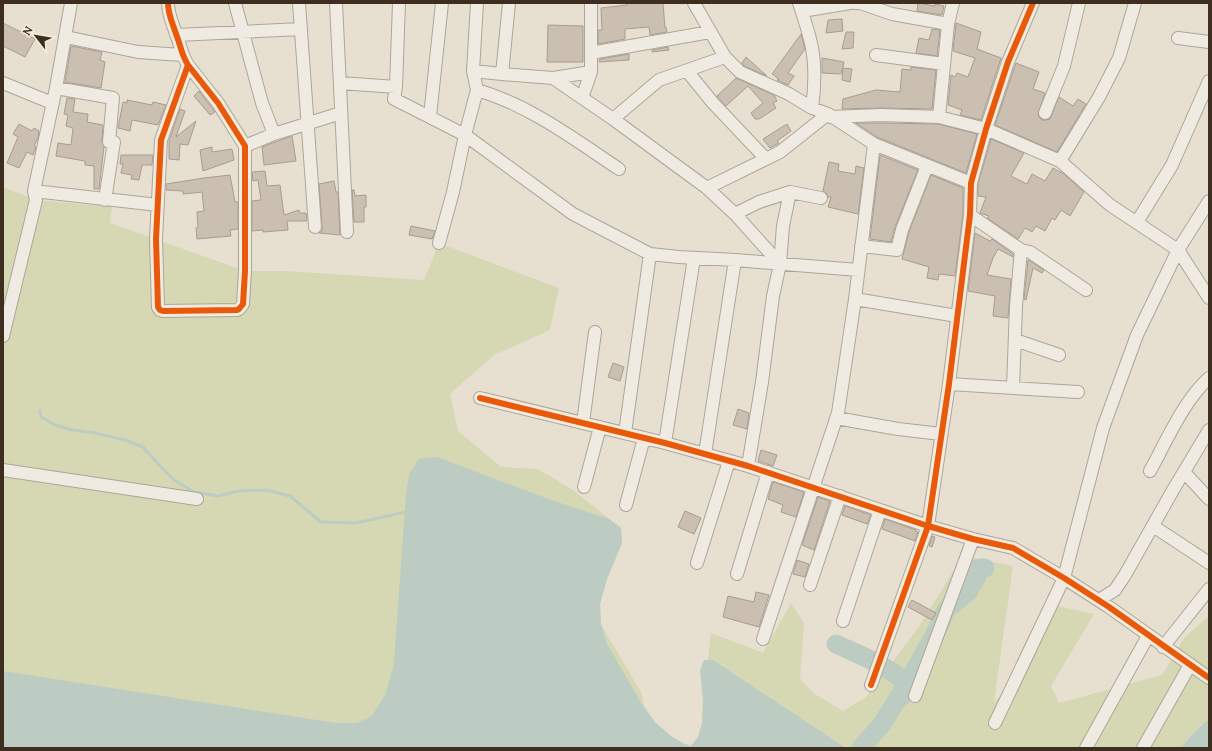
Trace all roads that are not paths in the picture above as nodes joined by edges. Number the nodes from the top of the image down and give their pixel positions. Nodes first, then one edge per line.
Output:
1 (71, 3) edge
2 (168, 3) edge
3 (235, 3) edge
4 (300, 3) edge
5 (336, 3) edge
6 (399, 3) edge
7 (442, 3) edge
8 (477, 3) edge
9 (509, 3) edge
10 (591, 3) edge
11 (694, 3) edge
12 (850, 3) edge
13 (854, 3) edge
14 (953, 3) edge
15 (1033, 3) edge
16 (1079, 3) edge
17 (1135, 3) edge
18 (869, 5) edge
19 (800, 7) edge
20 (892, 9) edge
21 (948, 24) junction
22 (301, 29) junction
23 (242, 32) junction
24 (710, 32) junction
25 (177, 35) junction
26 (66, 37) junction
27 (1178, 38) dead end
28 (1209, 42) edge
29 (591, 52) junction
30 (876, 55) dead end
31 (725, 57) junction
32 (185, 60) junction
33 (944, 64) junction
34 (474, 71) junction
35 (687, 71) junction
36 (591, 72) junction
37 (502, 74) junction
38 (553, 78) junction
39 (1209, 81) edge
40 (3, 83) edge
41 (340, 83) junction
42 (396, 87) junction
43 (56, 88) junction
44 (477, 90) junction
45 (582, 98) junction
46 (52, 103) junction
47 (812, 108) junction
48 (341, 113) junction
49 (1045, 113) dead end
50 (430, 116) junction
51 (830, 116) junction
52 (939, 117) junction
53 (613, 119) junction
54 (308, 123) junction
55 (986, 129) junction
56 (274, 134) junction
57 (465, 134) junction
58 (874, 144) junction
59 (245, 146) junction
60 (766, 159) junction
61 (1060, 160) junction
62 (926, 166) junction
63 (618, 168) dead end
64 (971, 183) junction
65 (707, 188) junction
66 (34, 191) junction
67 (790, 192) junction
68 (821, 198) dead end
69 (105, 200) junction
70 (1209, 201) edge
71 (158, 205) junction
72 (736, 214) junction
73 (970, 215) junction
74 (1136, 222) junction
75 (315, 227) dead end
76 (347, 232) dead end
77 (439, 243) dead end
78 (861, 246) junction
79 (1021, 250) junction
80 (1178, 250) junction
81 (650, 254) junction
82 (694, 258) junction
83 (735, 260) junction
84 (780, 264) junction
85 (858, 270) junction
86 (1086, 290) dead end
87 (1209, 298) edge
88 (854, 299) junction
89 (957, 316) junction
90 (595, 332) dead end
91 (3, 336) edge
92 (1014, 340) junction
93 (1059, 355) dead end
94 (1209, 378) edge
95 (949, 384) junction
96 (1013, 388) junction
97 (1078, 392) dead end
98 (480, 398) dead end
99 (836, 418) junction
100 (583, 423) junction
101 (600, 427) junction
102 (1209, 430) edge
103 (625, 433) junction
104 (941, 434) junction
105 (644, 438) junction
106 (665, 443) junction
107 (705, 454) junction
108 (730, 461) junction
109 (748, 466) junction
110 (3, 470) edge
111 (1150, 471) dead end
112 (768, 472) junction
113 (1184, 472) junction
114 (584, 487) dead end
115 (813, 488) junction
116 (840, 496) junction
117 (197, 498) dead end
118 (1209, 499) edge
119 (626, 505) dead end
120 (880, 510) junction
121 (928, 526) junction
122 (1153, 526) junction
123 (973, 539) junction
124 (1209, 563) edge
125 (697, 564) dead end
126 (738, 574) dead end
127 (1064, 578) junction
128 (810, 584) dead end
129 (1209, 589) edge
130 (1099, 600) junction
131 (843, 621) dead end
132 (1148, 636) junction
133 (763, 639) dead end
134 (1163, 647) junction
135 (1190, 665) junction
136 (1207, 673) edge
137 (871, 685) dead end
138 (915, 696) dead end
139 (995, 723) dead end
140 (1086, 748) edge
141 (1143, 748) edge

1 - 26 street
2 - 25 street
3 - 23 street
4 - 22 street
5 - 41 street
6 - 42 street
7 - 50 street
8 - 34 street
9 - 37 street
10 - 29 street
11 - 24 street
12 - 19 street
13 - 18 street
14 - 21 street
15 - 55 street
16 - 49 street
17 - 61 street
18 - 20 street
19 - 47 street
20 - 21 street
21 - 33 street
22 - 23 street
22 - 54 street
23 - 25 street
23 - 56 street
24 - 29 street
24 - 31 street
25 - 32 street
26 - 32 street
26 - 43 street
27 - 28 street
29 - 36 street
30 - 33 street
31 - 35 street
31 - 47 street
32 - 59 street
32 - 71 street
33 - 52 street
34 - 37 street
34 - 44 street
35 - 53 street
35 - 60 street
36 - 38 street
36 - 45 street
37 - 38 street
38 - 45 street
39 - 74 street
40 - 46 street
41 - 42 street
41 - 48 street
42 - 50 street
43 - 46 street
43 - 69 street
44 - 57 street
44 - 63 street
45 - 53 street
46 - 66 street
47 - 51 street
48 - 54 street
48 - 76 street
50 - 57 street
51 - 52 street
51 - 58 street
51 - 60 street
52 - 55 street
53 - 65 street
54 - 56 street
54 - 75 street
55 - 61 street
55 - 64 street
56 - 59 street
57 - 77 street
57 - 81 street
58 - 62 street
58 - 78 street
59 - 71 street
60 - 65 street
61 - 74 street
62 - 64 street
62 - 78 street
64 - 73 street
65 - 72 street
66 - 69 street
66 - 91 street
67 - 68 street
67 - 72 street
67 - 84 street
69 - 71 street
70 - 80 street
72 - 84 street
73 - 79 street
73 - 89 street
74 - 80 street
78 - 85 street
79 - 86 street
79 - 92 street
80 - 87 street
80 - 127 street
81 - 82 street
81 - 103 street
82 - 83 street
82 - 106 street
83 - 84 street
83 - 107 street
84 - 85 street
84 - 109 street
85 - 88 street
88 - 89 street
88 - 99 street
89 - 95 street
90 - 100 street
92 - 93 street
92 - 96 street
94 - 111 street
95 - 96 street
95 - 104 street
96 - 97 street
98 - 100 street
99 - 104 street
99 - 115 street
100 - 101 street
101 - 103 street
101 - 114 street
102 - 113 street
103 - 105 street
104 - 121 street
105 - 106 street
105 - 119 street
106 - 107 street
107 - 108 street
108 - 109 street
108 - 125 street
109 - 112 street
110 - 117 street
112 - 115 street
112 - 126 street
113 - 118 street
113 - 122 street
115 - 116 street
115 - 133 street
116 - 120 street
116 - 128 street
120 - 121 street
120 - 131 street
121 - 123 street
121 - 137 street
122 - 124 street
122 - 130 street
123 - 127 street
123 - 138 street
127 - 130 street
127 - 139 street
129 - 134 street
130 - 132 street
132 - 134 street
132 - 140 street
134 - 135 street
135 - 136 street
135 - 141 street

